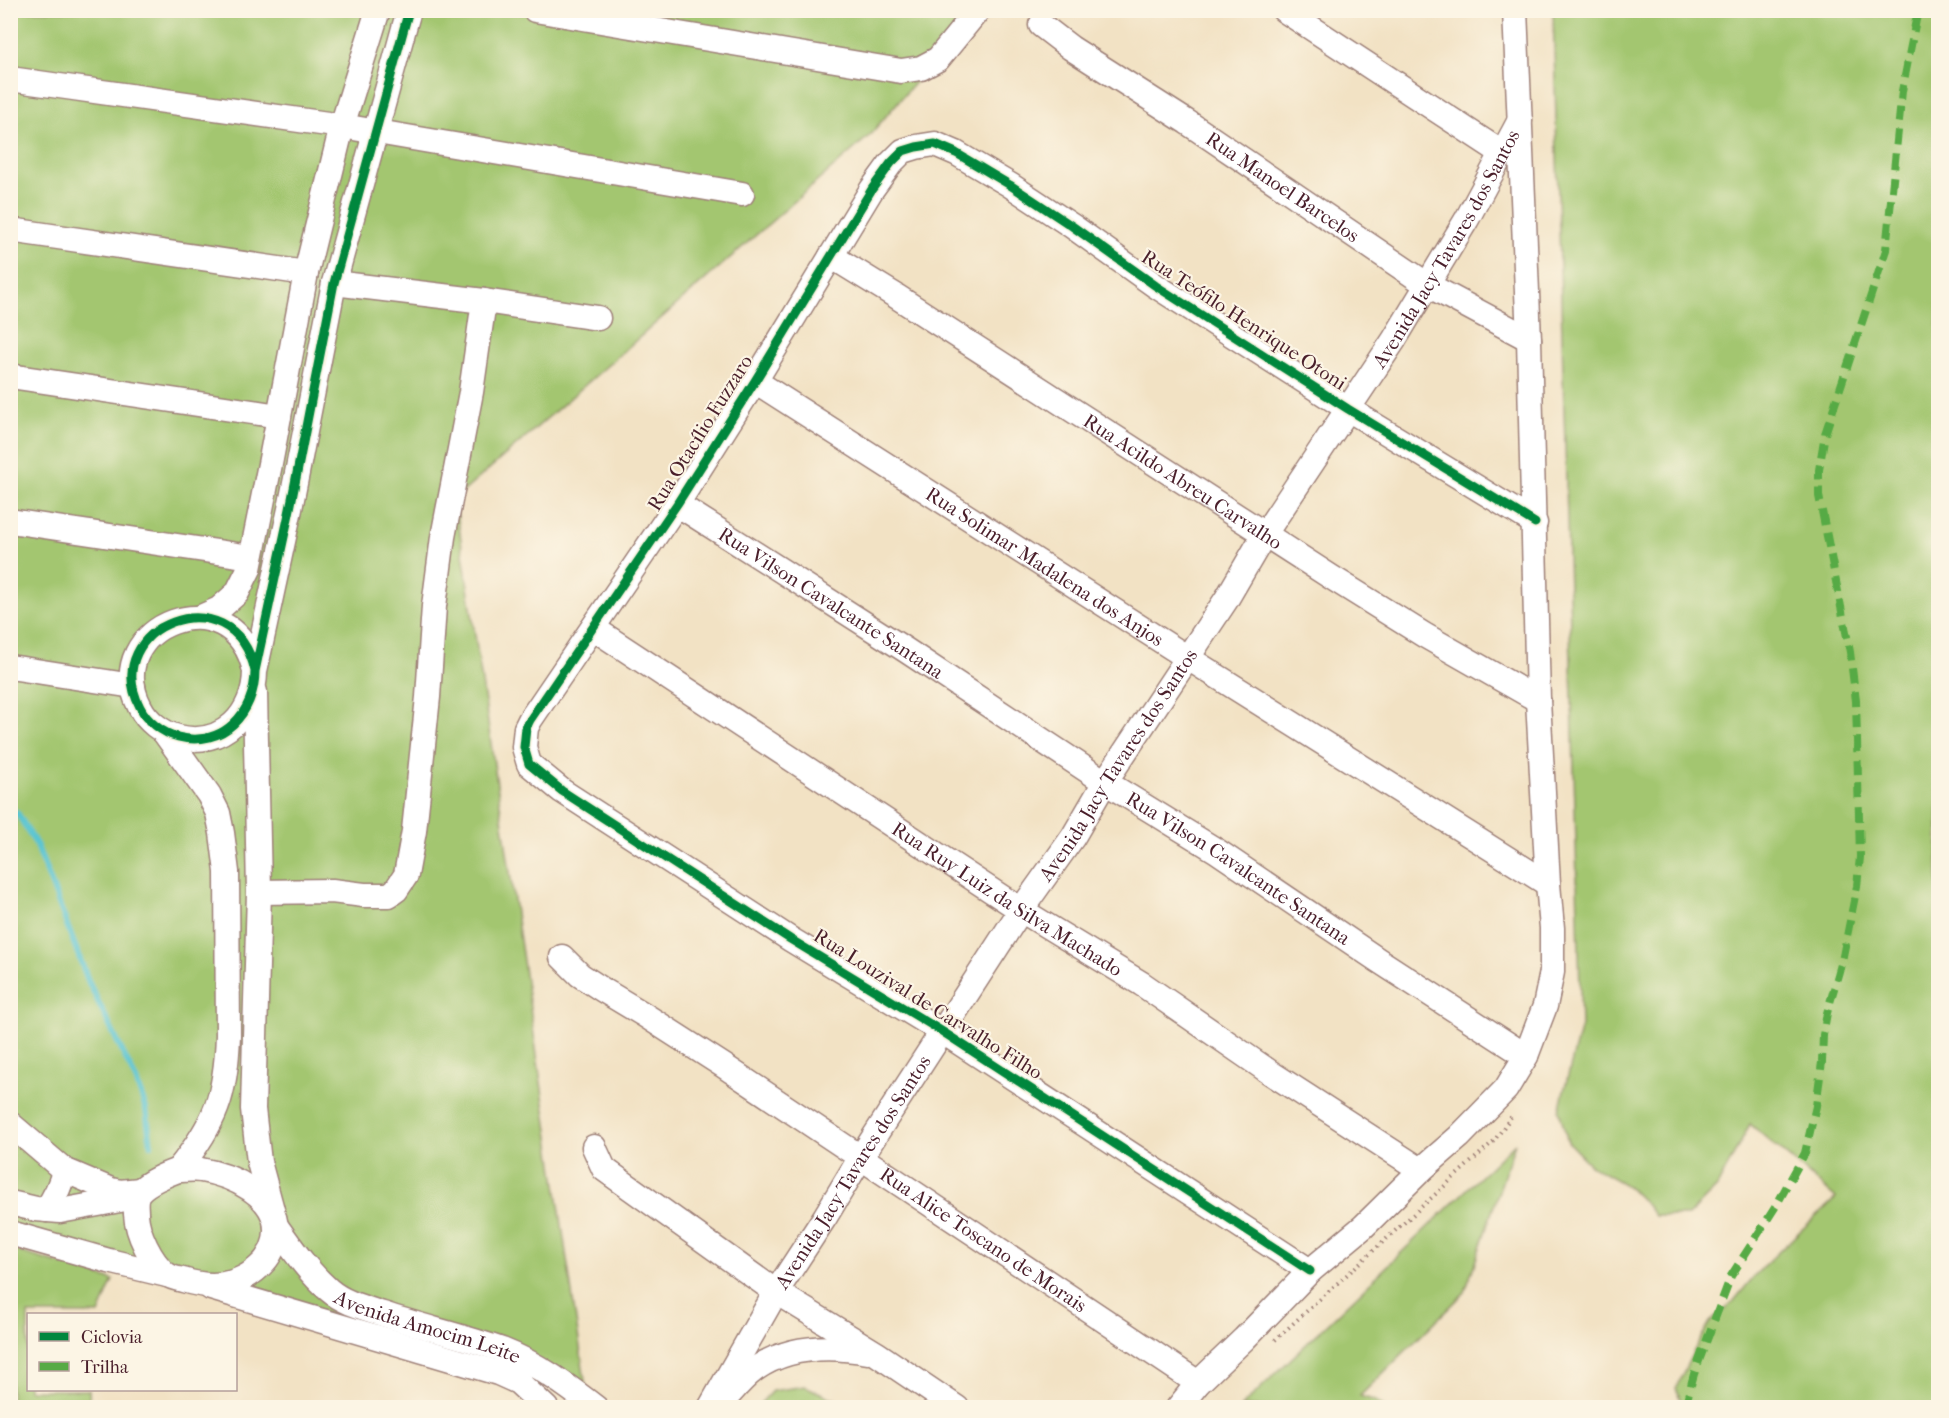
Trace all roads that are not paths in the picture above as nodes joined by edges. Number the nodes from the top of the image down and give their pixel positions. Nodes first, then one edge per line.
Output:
1 (378, 10) edge
2 (409, 10) edge
3 (535, 10) edge
4 (978, 10) edge
5 (1284, 10) edge
6 (1515, 10) edge
7 (1041, 26) dead end
8 (10, 79) edge
9 (1520, 118) junction
10 (342, 126) junction
11 (375, 132) junction
12 (935, 144) joint
13 (1502, 153) junction
14 (742, 194) dead end
15 (10, 230) edge
16 (831, 256) junction
17 (306, 273) junction
18 (334, 283) junction
19 (1426, 284) junction
20 (484, 301) junction
21 (598, 318) dead end
22 (1529, 339) junction
23 (10, 376) edge
24 (755, 381) junction
25 (1348, 409) junction
26 (279, 416) junction
27 (677, 504) junction
28 (10, 521) edge
29 (1535, 523) junction
30 (1264, 535) junction
31 (251, 557) junction
32 (201, 617) junction
33 (593, 628) junction
34 (1188, 658) junction
35 (10, 668) edge
36 (255, 677) junction
37 (133, 686) junction
38 (1538, 700) junction
39 (164, 732) junction
40 (529, 764) joint
41 (1105, 782) junction
42 (1548, 884) junction
43 (259, 892) junction
44 (1022, 910) junction
45 (562, 957) dead end
46 (943, 1032) junction
47 (1526, 1056) junction
48 (10, 1124) edge
49 (594, 1147) dead end
50 (861, 1157) junction
51 (64, 1170) junction
52 (178, 1170) junction
53 (1421, 1170) junction
54 (138, 1194) junction
55 (10, 1203) edge
56 (46, 1210) junction
57 (274, 1218) junction
58 (10, 1233) edge
59 (1310, 1271) junction
60 (167, 1275) junction
61 (206, 1287) junction
62 (776, 1292) junction
63 (877, 1354) junction
64 (1198, 1383) junction
65 (546, 1407) edge
66 (596, 1407) edge
67 (710, 1407) edge
68 (717, 1407) edge
69 (957, 1407) edge
70 (1178, 1407) edge

1 - 10 street
2 - 11 street
3 - 4 street
5 - 13 street
6 - 9 street
7 - 19 street, Rua Manoel Barcelos
8 - 10 street
9 - 13 street, Avenida Jacy Tavares dos Santos
9 - 22 street
10 - 11 street
10 - 17 street
11 - 14 street
11 - 18 street
12 - 16 street, Rua Otacílio Fuzzaro
12 - 25 street, Rua Teófilo Henrique Otoni
13 - 19 street, Avenida Jacy Tavares dos Santos
15 - 17 street
16 - 24 street, Rua Otacílio Fuzzaro
16 - 30 street, Rua Acildo Abreu Carvalho
17 - 26 street
18 - 20 street
18 - 36 street
19 - 22 street, Rua Manoel Barcelos
19 - 25 street, Avenida Jacy Tavares dos Santos
20 - 21 street
20 - 43 street
22 - 29 street
23 - 26 street
24 - 27 street, Rua Otacílio Fuzzaro
24 - 34 street, Rua Solimar Madalena dos Anjos
25 - 29 street, Rua Teófilo Henrique Otoni
25 - 30 street, Avenida Jacy Tavares dos Santos
26 - 31 street
27 - 33 street, Rua Otacílio Fuzzaro
27 - 41 street, Rua Vilson Cavalcante Santana
28 - 31 street
29 - 38 street
30 - 34 street, Avenida Jacy Tavares dos Santos
30 - 38 street, Rua Acildo Abreu Carvalho
31 - 32 street
32 - 36 street
32 - 37 street
33 - 40 street, Rua Otacílio Fuzzaro
33 - 44 street, Rua Ruy Luiz da Silva Machado
34 - 41 street, Avenida Jacy Tavares dos Santos
34 - 42 street, Rua Solimar Madalena dos Anjos
35 - 37 street
36 - 39 street
36 - 43 street
37 - 39 street
38 - 42 street
39 - 52 street
40 - 46 street, Rua Louzival de Carvalho Filho
41 - 44 street, Avenida Jacy Tavares dos Santos
41 - 47 street, Rua Vilson Cavalcante Santana
42 - 47 street
43 - 57 street
44 - 46 street, Avenida Jacy Tavares dos Santos
44 - 53 street, Rua Ruy Luiz da Silva Machado
45 - 50 street, Rua Alice Toscano de Morais
46 - 50 street, Avenida Jacy Tavares dos Santos
46 - 59 street, Rua Louzival de Carvalho Filho
47 - 53 street
48 - 51 street
49 - 62 street
50 - 62 street, Avenida Jacy Tavares dos Santos
50 - 64 street, Rua Alice Toscano de Morais
51 - 54 street
51 - 56 street
52 - 54 street
52 - 57 street, Avenida Amocim Leite
53 - 59 street
54 - 56 street
54 - 60 street
55 - 56 street
57 - 61 street, Avenida Amocim Leite
57 - 66 street, Avenida Amocim Leite
58 - 60 street, Avenida Amocim Leite
59 - 64 street
60 - 61 street, Avenida Amocim Leite
61 - 65 street, Avenida Amocim Leite
62 - 63 street
62 - 67 street, Avenida Jacy Tavares dos Santos
63 - 68 street
63 - 69 street
64 - 70 street

